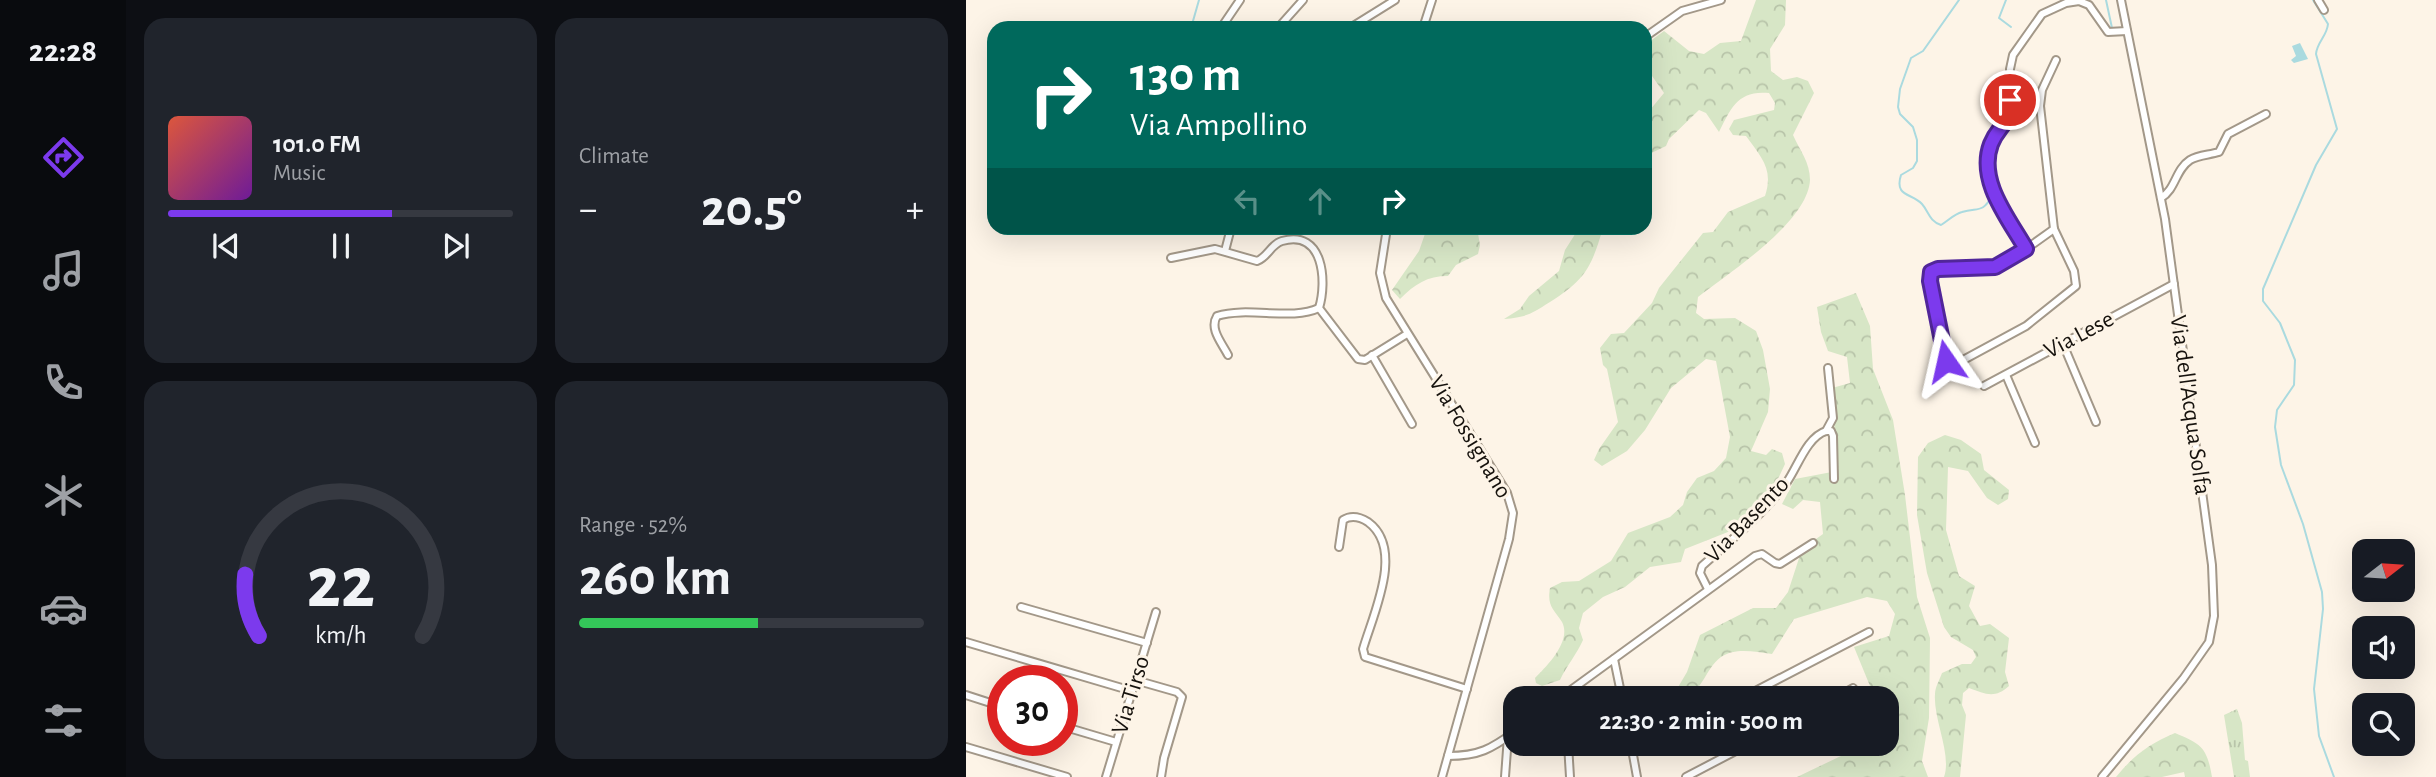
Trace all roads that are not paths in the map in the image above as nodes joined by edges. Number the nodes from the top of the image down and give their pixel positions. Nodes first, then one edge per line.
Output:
1 (1240, 0) edge
2 (1303, 0) edge
3 (1395, 0) edge
4 (1432, 0) edge
5 (1721, 0) edge
6 (2121, 0) edge
7 (2318, 0) edge
8 (2324, 10) dead end
9 (1226, 21) edge
10 (1284, 21) edge
11 (1361, 21) edge
12 (1425, 21) edge
13 (2127, 31) junction
14 (1652, 32) edge
15 (2056, 60) dead end
16 (2266, 114) dead end
17 (2161, 198) junction
18 (2054, 229) junction
19 (1229, 235) edge
20 (1386, 235) edge
21 (2026, 249) junction
22 (1225, 251) junction
23 (1171, 258) dead end
24 (2174, 284) junction
25 (1319, 308) junction
26 (1407, 334) junction
27 (2063, 344) junction
28 (1228, 355) dead end
29 (1372, 355) junction
30 (1828, 368) dead end
31 (2006, 374) junction
32 (1984, 386) dead end
33 (2096, 422) dead end
34 (1412, 424) dead end
35 (1826, 431) junction
36 (2035, 443) dead end
37 (1833, 479) dead end
38 (1814, 543) dead end
39 (1339, 547) dead end
40 (1708, 589) junction
41 (1021, 607) dead end
42 (1156, 612) dead end
43 (1869, 632) dead end
44 (966, 642) edge
45 (1147, 643) junction
46 (1614, 659) junction
47 (1135, 680) junction
48 (1578, 686) edge
49 (1620, 686) edge
50 (1765, 686) edge
51 (1467, 689) junction
52 (1132, 691) junction
53 (966, 695) edge
54 (987, 702) edge
55 (1078, 731) edge
56 (1503, 739) edge
57 (1116, 742) junction
58 (966, 747) edge
59 (1448, 756) junction
60 (1506, 756) edge
61 (1569, 756) edge
62 (1633, 756) edge
63 (1726, 756) edge
64 (1067, 777) edge
65 (1105, 777) edge
66 (1161, 777) edge
67 (1442, 777) edge
68 (1504, 777) edge
69 (1570, 777) edge
70 (1637, 777) edge
71 (1686, 777) edge
72 (2102, 777) edge

1 - 9 street
2 - 10 street
3 - 11 street
4 - 12 street
5 - 14 street
6 - 13 street, Via dell'Acqua Solfa
7 - 8 street
13 - 17 street, Via dell'Acqua Solfa
13 - 21 street
15 - 18 street
16 - 17 street
17 - 24 street, Via dell'Acqua Solfa
18 - 21 street
18 - 21 street
19 - 22 street
20 - 26 street, Via Fossignano
22 - 23 street
22 - 25 street
24 - 27 street, Via Lese
24 - 72 street, Via dell'Acqua Solfa
25 - 28 street
25 - 29 street
26 - 29 street
26 - 51 street, Via Fossignano
27 - 31 street, Via Lese
27 - 33 street
29 - 34 street
30 - 35 street
31 - 32 street, Via Lese
31 - 36 street
35 - 37 street
35 - 40 street, Via Basento
38 - 40 street, Via Basento
39 - 51 street
40 - 46 street, Via Basento
41 - 45 street
42 - 45 street, Via Tirso
43 - 50 street
44 - 52 street
45 - 47 street, Via Tirso
46 - 48 street, Via Basento
46 - 49 street
47 - 52 street, Via Tirso
47 - 66 street
51 - 59 street, Via Fossignano
52 - 57 street, Via Tirso
53 - 54 street
55 - 57 street
56 - 59 street
57 - 65 street, Via Tirso
58 - 64 street
59 - 67 street, Via Fossignano
60 - 68 street
61 - 69 street
62 - 70 street
63 - 71 street

